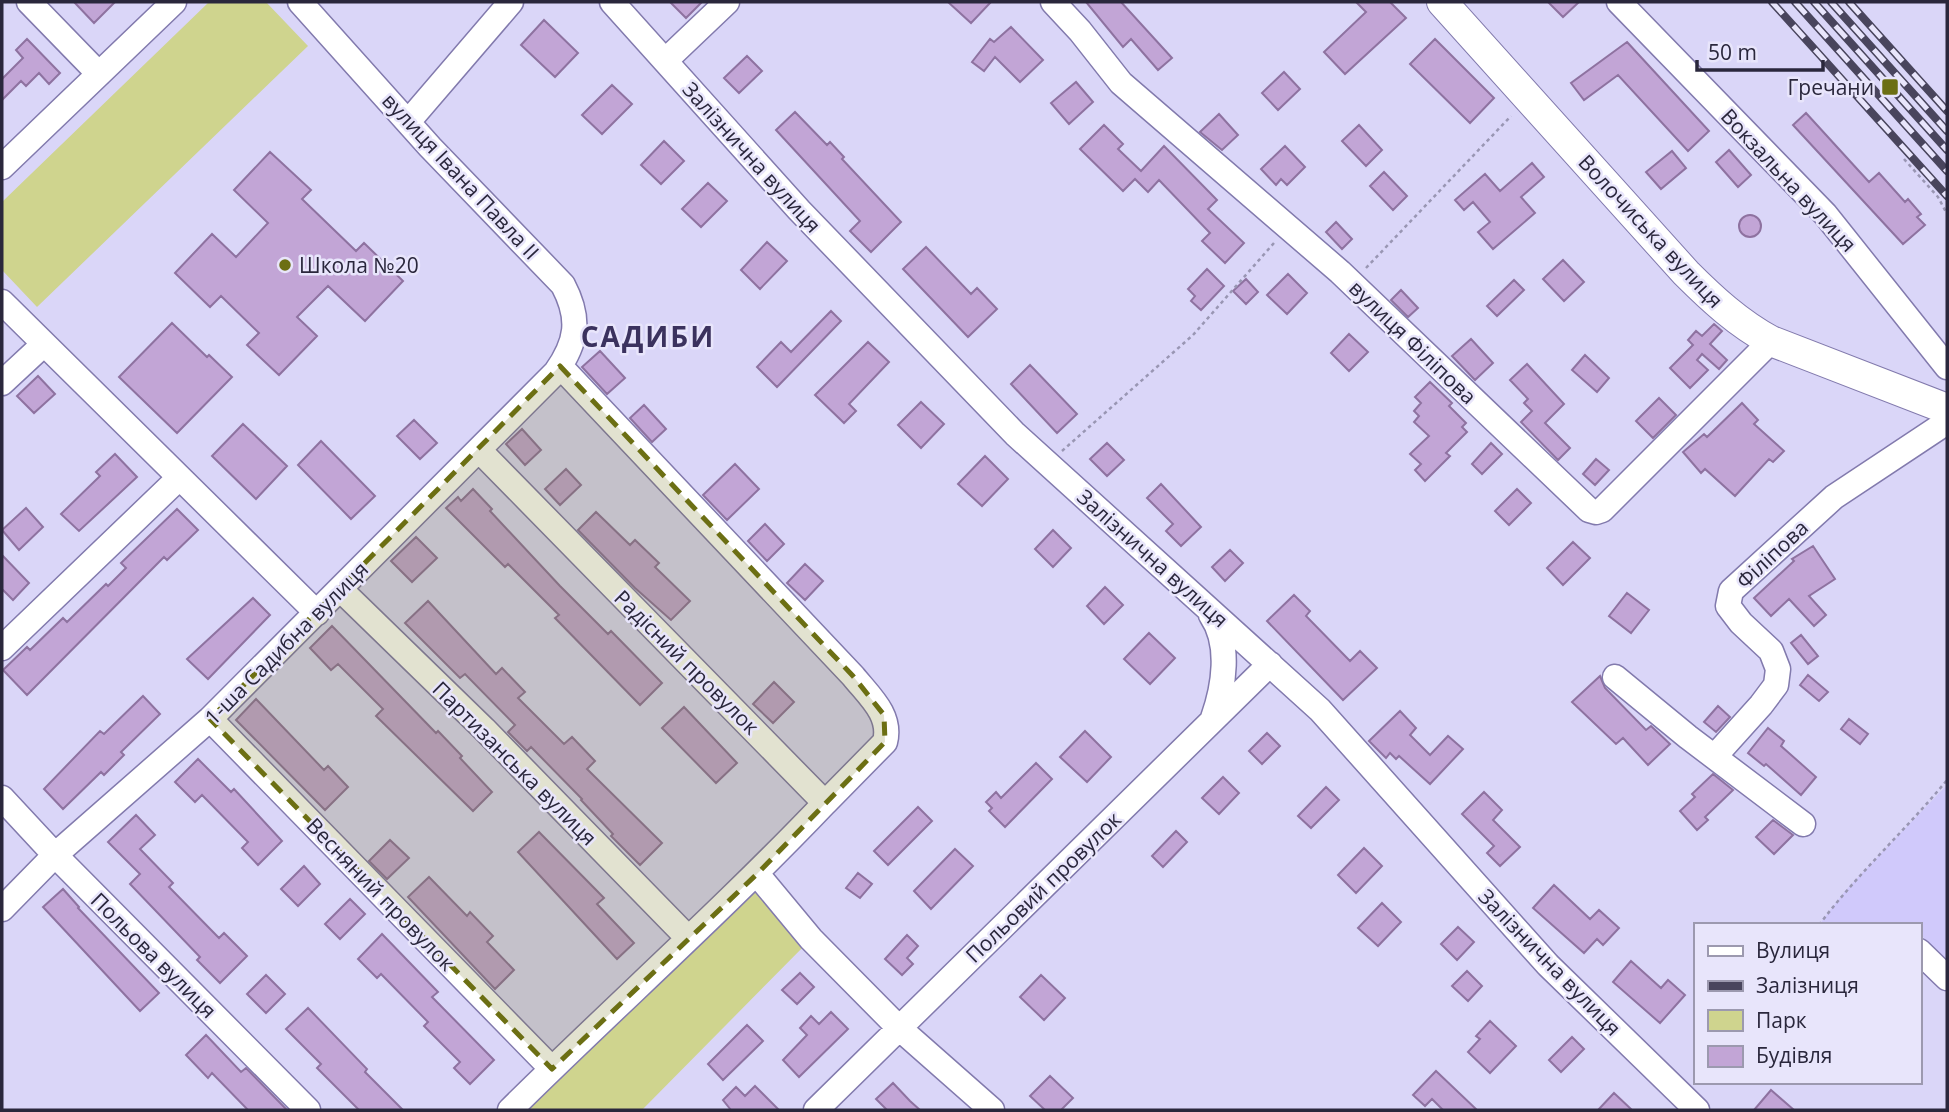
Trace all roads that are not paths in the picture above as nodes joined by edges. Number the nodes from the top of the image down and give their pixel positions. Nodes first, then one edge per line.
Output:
1 (29, 2) edge
2 (174, 2) edge
3 (300, 2) edge
4 (511, 2) edge
5 (612, 2) edge
6 (727, 2) edge
7 (1053, 2) edge
8 (1442, 2) edge
9 (1619, 2) edge
10 (665, 61) junction
11 (99, 74) junction
12 (408, 122) junction
13 (2, 167) edge
14 (2, 302) edge
15 (1771, 341) junction
16 (44, 344) junction
17 (560, 366) junction
18 (1947, 367) edge
19 (2, 383) edge
20 (1947, 409) edge
21 (1947, 422) edge
22 (478, 450) junction
23 (179, 478) junction
24 (340, 589) junction
25 (1203, 603) junction
26 (317, 613) junction
27 (2, 648) edge
28 (1270, 664) junction
29 (1615, 677) dead end
30 (210, 719) junction
31 (1211, 722) junction
32 (1715, 756) junction
33 (2, 798) edge
34 (825, 803) junction
35 (1803, 824) dead end
36 (55, 855) junction
37 (757, 874) junction
38 (2, 909) edge
39 (688, 938) junction
40 (1921, 953) edge
41 (1947, 978) edge
42 (899, 1028) junction
43 (552, 1069) junction
44 (983, 1107) edge
45 (308, 1110) edge
46 (510, 1110) edge
47 (816, 1110) edge
48 (1697, 1110) edge

1 - 11 street
2 - 11 street
3 - 12 street, вулиця Івана Павла II
4 - 12 street
5 - 10 street, Залізнична вулиця
6 - 10 street
7 - 15 street, вулиця Філіпова
8 - 15 main road, Волочиська вулиця
9 - 18 street, Вокзальна вулиця
10 - 25 street, Залізнична вулиця
11 - 13 street
12 - 17 street, вулиця Івана Павла II
14 - 16 street
15 - 20 main road, Волочиська вулиця
16 - 19 street
16 - 23 street
17 - 22 street, 1-ша Садибна вулиця
17 - 34 street
21 - 32 street, Філіпова
22 - 24 street, 1-ша Садибна вулиця
22 - 34 street, Радісний провулок
23 - 26 street
23 - 27 street
24 - 26 street, 1-ша Садибна вулиця
24 - 39 street, Партизанська вулиця
25 - 28 street, Залізнична вулиця
25 - 31 street
26 - 30 street, 1-ша Садибна вулиця
28 - 31 street, Польовий провулок
28 - 48 street, Залізнична вулиця
29 - 32 street
30 - 36 street, 1-ша Садибна вулиця
30 - 43 street, Весняний провулок
31 - 42 street, Польовий провулок
32 - 35 street
33 - 36 street, Польова вулиця
34 - 37 street
36 - 38 street, 1-ша Садибна вулиця
36 - 45 street, Польова вулиця
37 - 39 street
37 - 42 street
39 - 43 street
40 - 41 street
42 - 44 street
42 - 47 street, Польовий провулок
43 - 46 street

